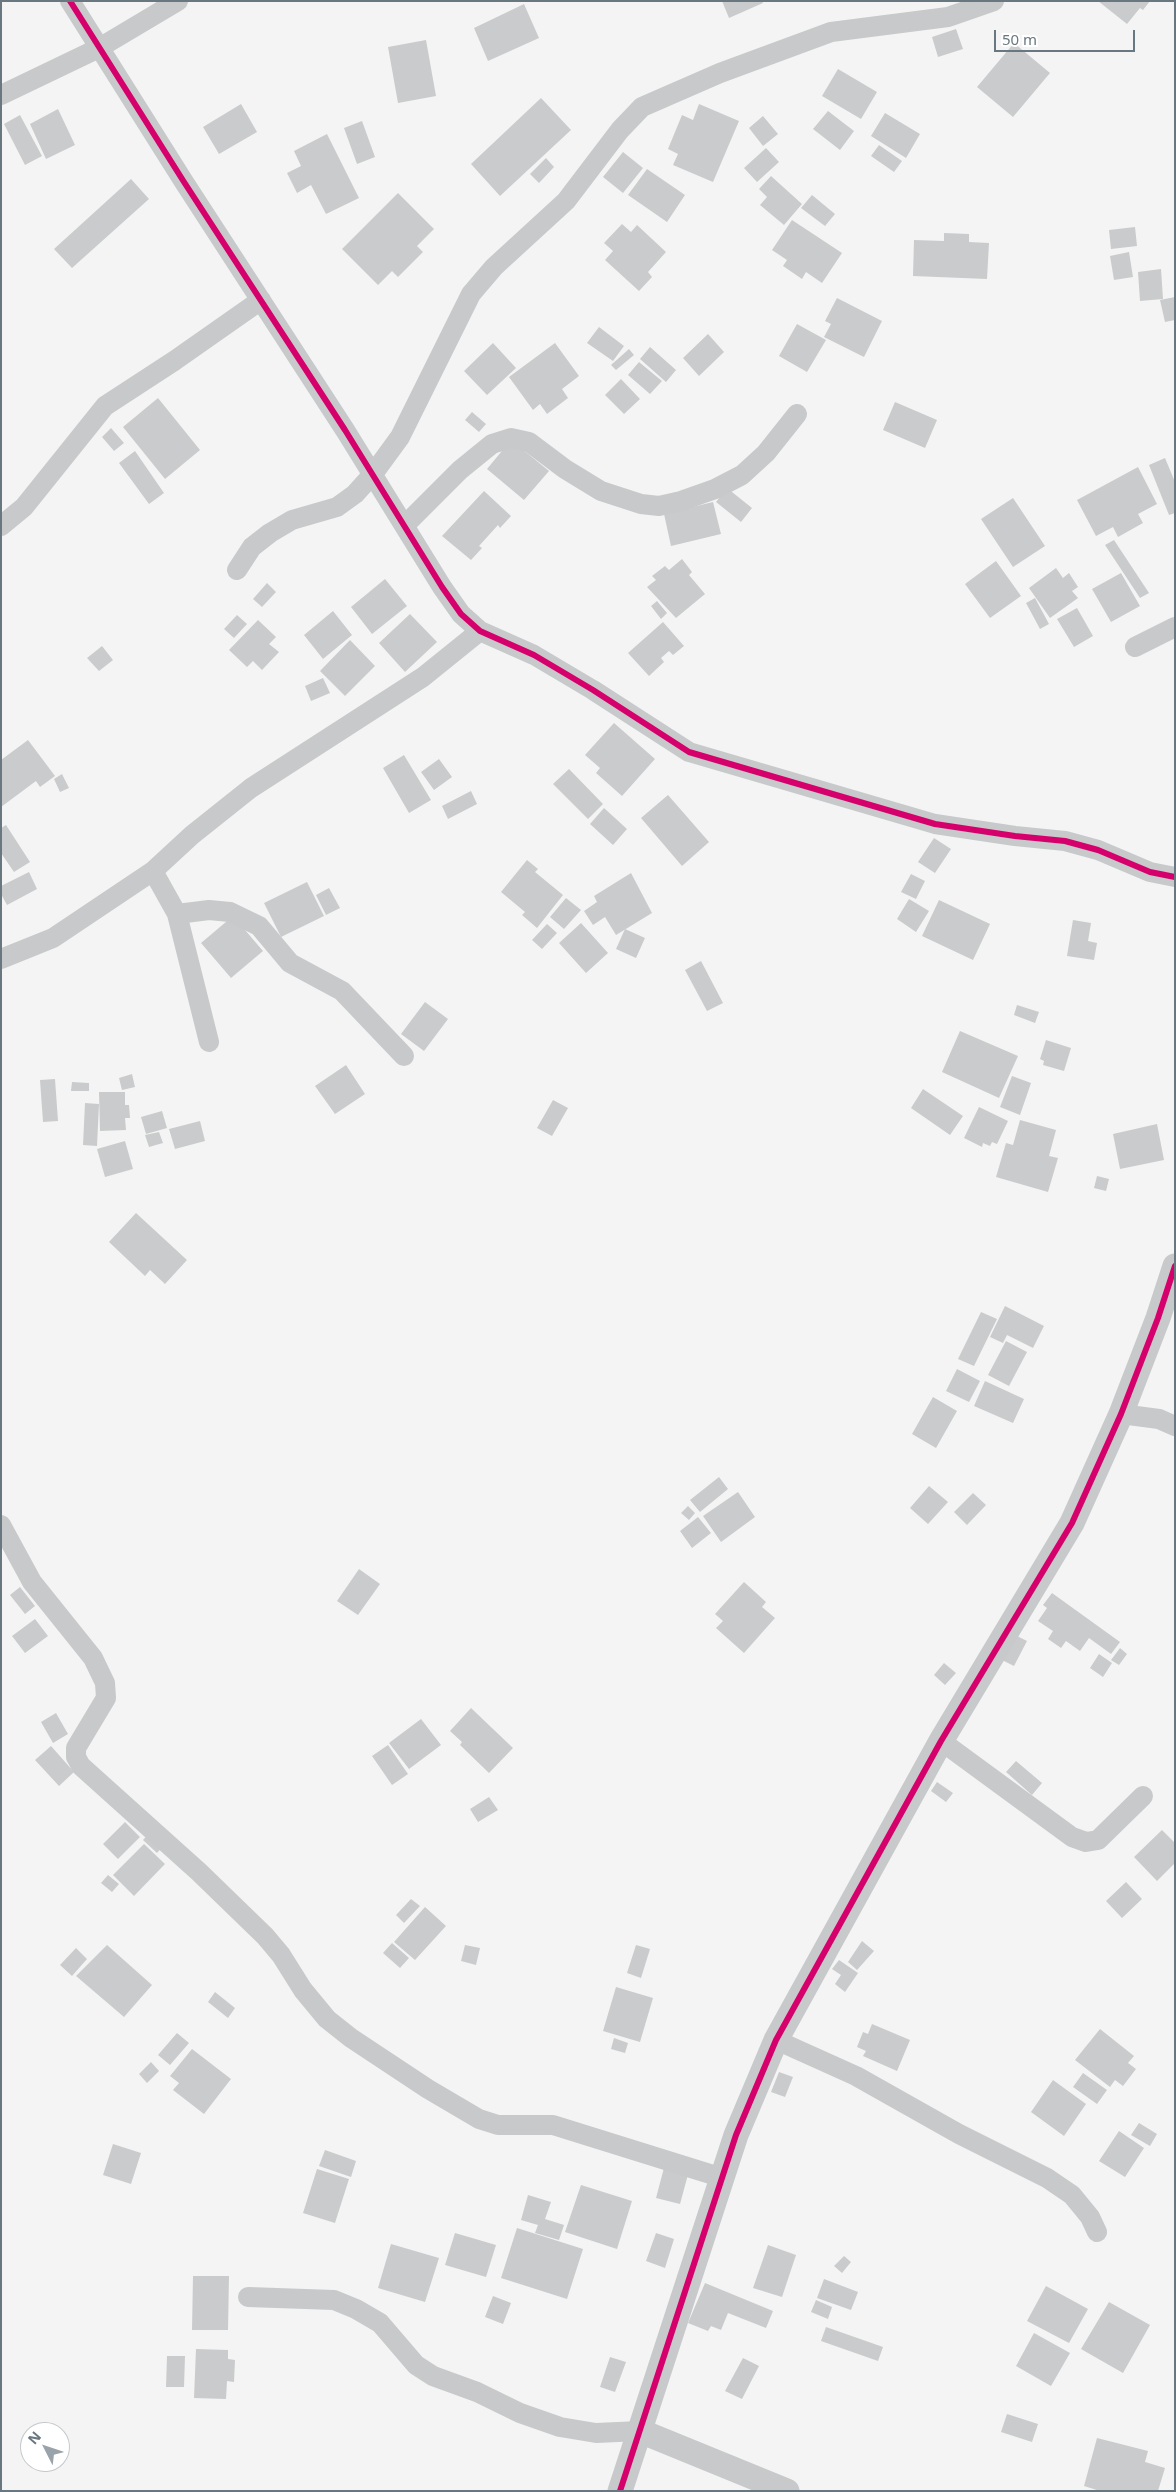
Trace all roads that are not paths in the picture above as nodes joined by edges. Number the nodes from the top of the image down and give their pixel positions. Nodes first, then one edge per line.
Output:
1 (70, 1) edge
2 (178, 1) edge
3 (994, 1) edge
4 (99, 48) junction
5 (1, 94) edge
6 (261, 300) junction
7 (797, 414) dead end
8 (373, 474) junction
9 (405, 525) junction
10 (1, 526) edge
11 (237, 570) dead end
12 (1175, 627) edge
13 (480, 631) junction
14 (1135, 647) dead end
15 (153, 871) junction
16 (1175, 877) edge
17 (178, 914) junction
18 (1, 959) edge
19 (209, 1042) dead end
20 (404, 1056) dead end
21 (1175, 1266) edge
22 (1121, 1414) junction
23 (1175, 1426) edge
24 (1, 1524) edge
25 (941, 1741) junction
26 (1143, 1796) dead end
27 (776, 2040) junction
28 (723, 2178) junction
29 (1097, 2232) dead end
30 (248, 2297) dead end
31 (640, 2431) junction
32 (620, 2491) edge
33 (787, 2491) edge

1 - 4 street
2 - 4 street
3 - 8 street
4 - 5 street
4 - 6 street
6 - 8 street
6 - 10 street
7 - 9 street
8 - 9 street
8 - 11 street
9 - 13 street
12 - 14 street
13 - 15 street
13 - 16 street
15 - 17 street
15 - 18 street
17 - 19 street
17 - 20 street
21 - 22 street
22 - 23 street
22 - 25 street
24 - 28 street
25 - 26 street
25 - 27 street
27 - 28 street
27 - 29 street
28 - 31 street
30 - 31 street
31 - 32 street
31 - 33 street

